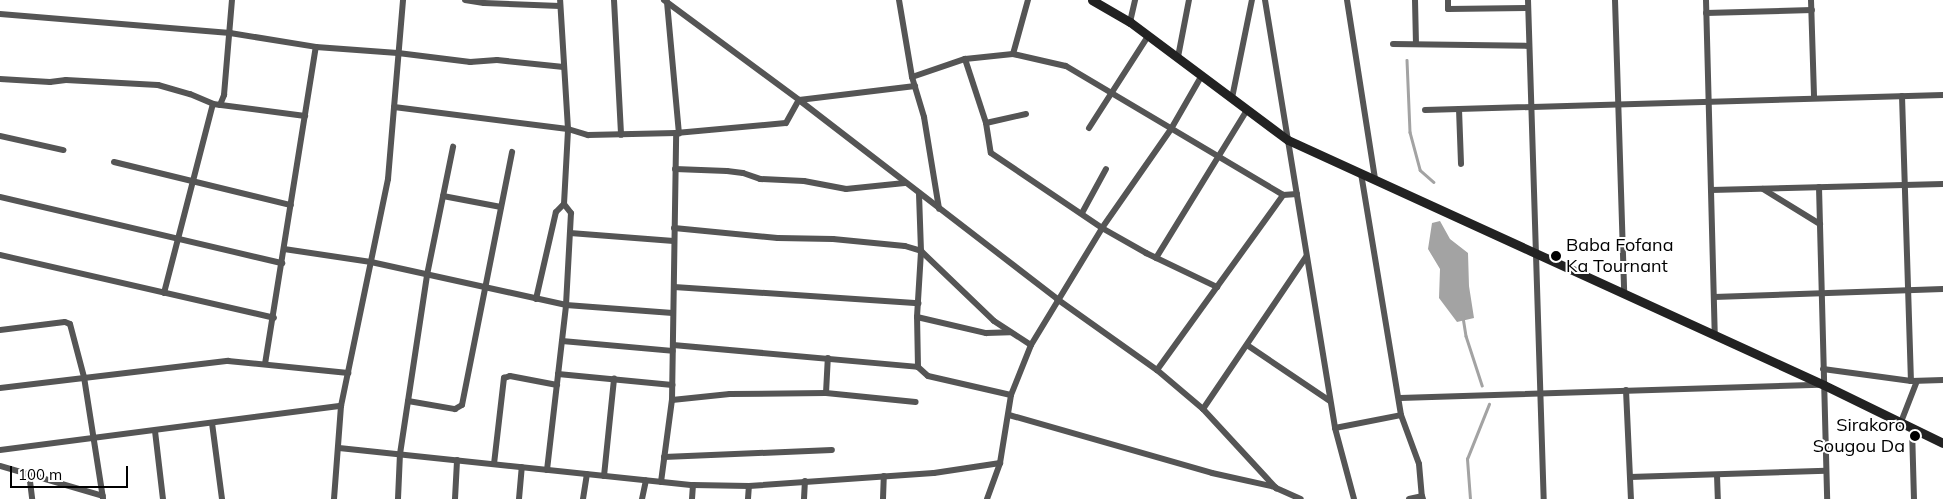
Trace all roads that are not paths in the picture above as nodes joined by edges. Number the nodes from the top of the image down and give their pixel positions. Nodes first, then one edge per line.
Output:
1 (232, 0) edge
2 (403, 0) edge
3 (465, 0) edge
4 (614, 0) edge
5 (899, 0) edge
6 (1028, 0) edge
7 (1092, 0) edge
8 (1135, 0) edge
9 (1189, 0) edge
10 (1252, 0) edge
11 (1265, 0) edge
12 (1347, 0) edge
13 (1415, 0) edge
14 (1448, 0) edge
15 (1528, 0) edge
16 (1615, 0) edge
17 (1706, 0) edge
18 (1812, 0) edge
19 (665, 1) edge
20 (560, 3) edge
21 (1528, 8) junction
22 (1812, 10) junction
23 (1706, 13) junction
24 (0, 14) edge
25 (1130, 22) junction
26 (230, 34) junction
27 (1148, 36) junction
28 (1394, 44) dead end
29 (1416, 44) junction
30 (316, 46) junction
31 (1530, 46) junction
32 (398, 53) junction
33 (1013, 54) junction
34 (1178, 57) junction
35 (965, 59) junction
36 (564, 67) junction
37 (912, 76) junction
38 (1202, 76) junction
39 (0, 79) edge
40 (915, 86) junction
41 (1111, 93) junction
42 (1943, 95) edge
43 (1902, 96) junction
44 (1232, 98) junction
45 (1814, 98) junction
46 (799, 100) junction
47 (1709, 102) junction
48 (1618, 104) junction
49 (217, 105) junction
50 (394, 107) junction
51 (1531, 107) junction
52 (1459, 109) junction
53 (1248, 110) junction
54 (1425, 110) dead end
55 (1026, 114) dead end
56 (305, 116) junction
57 (986, 123) junction
58 (1089, 128) dead end
59 (568, 129) junction
60 (1171, 129) junction
61 (678, 133) junction
62 (621, 135) junction
63 (0, 136) edge
64 (1288, 140) junction
65 (453, 147) dead end
66 (63, 150) dead end
67 (512, 152) dead end
68 (1218, 157) junction
69 (114, 162) dead end
70 (1461, 164) dead end
71 (675, 169) junction
72 (1106, 169) dead end
73 (1361, 173) junction
74 (1375, 179) junction
75 (194, 181) junction
76 (905, 183) junction
77 (1943, 184) edge
78 (1905, 185) junction
79 (1819, 187) junction
80 (1762, 188) junction
81 (1711, 190) junction
82 (919, 193) junction
83 (1296, 194) junction
84 (1283, 195) junction
85 (443, 196) junction
86 (0, 197) edge
87 (564, 204) junction
88 (291, 205) junction
89 (501, 207) junction
90 (939, 209) junction
91 (1082, 212) junction
92 (1820, 224) junction
93 (674, 228) junction
94 (1102, 228) junction
95 (570, 233) junction
96 (180, 240) junction
97 (674, 241) junction
98 (284, 249) junction
99 (921, 250) junction
100 (1535, 253) junction
101 (0, 255) edge
102 (1306, 257) junction
103 (1156, 258) junction
104 (371, 262) junction
105 (282, 264) junction
106 (427, 275) junction
107 (484, 287) junction
108 (674, 287) junction
109 (1217, 287) junction
110 (1943, 289) edge
111 (1908, 290) junction
112 (164, 293) junction
113 (1624, 293) junction
114 (1822, 293) junction
115 (1714, 297) junction
116 (536, 299) junction
117 (1058, 299) junction
118 (918, 304) junction
119 (566, 305) junction
120 (673, 313) junction
121 (917, 316) junction
122 (274, 318) junction
123 (0, 330) edge
124 (1010, 332) junction
125 (1715, 336) junction
126 (562, 341) junction
127 (1031, 345) junction
128 (1247, 345) junction
129 (673, 348) junction
130 (828, 358) junction
131 (265, 364) junction
132 (918, 367) junction
133 (1823, 369) junction
134 (1157, 370) junction
135 (348, 373) junction
136 (558, 374) junction
137 (84, 377) junction
138 (614, 379) junction
139 (1943, 380) edge
140 (1914, 381) junction
141 (557, 385) junction
142 (672, 385) junction
143 (1824, 385) junction
144 (0, 388) edge
145 (1626, 390) junction
146 (1539, 392) junction
147 (826, 393) junction
148 (1011, 395) junction
149 (1400, 398) junction
150 (672, 400) junction
151 (408, 401) junction
152 (1330, 401) junction
153 (916, 402) dead end
154 (341, 406) junction
155 (1203, 409) junction
156 (1008, 415) junction
157 (1402, 415) junction
158 (1900, 422) junction
159 (212, 423) junction
160 (1335, 428) junction
161 (1912, 428) junction
162 (155, 431) junction
163 (94, 438) junction
164 (1943, 443) edge
165 (339, 448) junction
166 (0, 450) edge
167 (832, 450) dead end
168 (400, 454) junction
169 (664, 457) junction
170 (457, 460) junction
171 (1000, 463) junction
172 (494, 464) junction
173 (0, 466) edge
174 (522, 467) junction
175 (547, 470) junction
176 (1826, 471) junction
177 (29, 473) junction
178 (587, 474) junction
179 (1717, 474) junction
180 (604, 476) junction
181 (884, 476) junction
182 (1630, 477) junction
183 (646, 480) junction
184 (805, 481) junction
185 (661, 482) junction
186 (693, 485) junction
187 (749, 486) junction
188 (1276, 488) junction
189 (103, 497) edge
190 (1423, 497) edge
191 (32, 499) edge
192 (163, 499) edge
193 (222, 499) edge
194 (334, 499) edge
195 (398, 499) edge
196 (455, 499) edge
197 (519, 499) edge
198 (583, 499) edge
199 (642, 499) edge
200 (692, 499) edge
201 (748, 499) edge
202 (804, 499) edge
203 (883, 499) edge
204 (987, 499) edge
205 (1301, 499) edge
206 (1354, 499) edge
207 (1409, 499) edge
208 (1544, 499) edge
209 (1631, 499) edge
210 (1718, 499) edge
211 (1827, 499) edge
212 (1914, 499) edge

1 - 26 street
2 - 32 street
3 - 20 street
4 - 62 street
5 - 37 street
6 - 33 street
7 - 25 street
8 - 25 street
9 - 34 street
10 - 44 street
11 - 64 street
12 - 74 street
13 - 29 street
14 - 21 street
15 - 21 street
16 - 48 street
17 - 23 street
18 - 22 street
19 - 46 street
19 - 61 street
20 - 36 street
21 - 31 street
22 - 23 street
22 - 45 street
23 - 47 street
24 - 26 street
25 - 27 street
26 - 30 street
26 - 49 street
27 - 34 street
27 - 41 street
28 - 29 street
29 - 31 street
30 - 32 street
30 - 56 street
31 - 51 street
32 - 36 street
32 - 50 street
33 - 35 street
33 - 41 street
34 - 38 street
35 - 37 street
35 - 57 street
36 - 59 street
37 - 40 street
38 - 44 street
38 - 60 street
39 - 49 street
40 - 46 street
40 - 90 street
41 - 58 street
41 - 60 street
42 - 43 street
43 - 45 street
43 - 78 street
44 - 53 street
45 - 47 street
46 - 61 street
46 - 76 street
47 - 48 street
47 - 81 street
48 - 51 street
48 - 113 street
49 - 56 street
49 - 75 street
50 - 59 street
50 - 104 street
51 - 52 street
51 - 100 street
52 - 54 street
52 - 70 street
53 - 64 street
53 - 68 street
55 - 57 street
56 - 88 street
57 - 91 street
59 - 62 street
59 - 87 street
60 - 68 street
60 - 94 street
61 - 62 street
61 - 71 street
63 - 66 street
64 - 73 street
64 - 83 street
65 - 85 street
67 - 89 street
68 - 84 street
68 - 103 street
69 - 75 street
71 - 76 street
71 - 93 street
72 - 91 street
73 - 74 street
73 - 149 street
74 - 100 street
75 - 88 street
75 - 96 street
76 - 82 street
77 - 78 street
78 - 79 street
78 - 111 street
79 - 80 street
79 - 92 street
80 - 81 street
80 - 92 street
81 - 115 street
82 - 90 street
82 - 99 street
83 - 84 street
83 - 102 street
84 - 109 street
85 - 89 street
85 - 106 street
86 - 96 street
87 - 95 street
87 - 116 street
88 - 98 street
89 - 107 street
90 - 117 street
91 - 94 street
92 - 114 street
93 - 97 street
93 - 99 street
94 - 103 street
94 - 117 street
95 - 97 street
95 - 119 street
96 - 105 street
96 - 112 street
97 - 108 street
98 - 104 street
98 - 105 street
99 - 118 street
99 - 124 street
100 - 113 street
100 - 146 street
101 - 112 street
102 - 128 street
102 - 152 street
103 - 109 street
104 - 106 street
104 - 135 street
105 - 122 street
106 - 107 street
106 - 151 street
107 - 116 street
107 - 151 street
108 - 118 street
108 - 120 street
109 - 134 street
110 - 111 street
111 - 114 street
111 - 140 street
112 - 122 street
113 - 125 street
114 - 115 street
114 - 133 street
115 - 125 street
116 - 119 street
117 - 127 street
117 - 134 street
118 - 121 street
119 - 120 street
119 - 126 street
120 - 129 street
121 - 124 street
121 - 132 street
122 - 131 street
123 - 137 street
124 - 127 street
125 - 143 street
126 - 129 street
126 - 136 street
127 - 148 street
128 - 152 street
128 - 155 street
129 - 130 street
129 - 142 street
130 - 132 street
130 - 147 street
131 - 135 street
131 - 137 street
132 - 148 street
133 - 140 street
133 - 143 street
134 - 155 street
135 - 154 street
136 - 138 street
136 - 141 street
137 - 144 street
137 - 163 street
138 - 142 street
138 - 180 street
139 - 140 street
140 - 158 street
141 - 172 street
141 - 175 street
142 - 150 street
143 - 145 street
143 - 158 street
143 - 176 street
145 - 146 street
145 - 182 street
146 - 149 street
146 - 208 street
147 - 150 street
147 - 153 street
148 - 156 street
149 - 157 street
150 - 169 street
151 - 168 street
152 - 160 street
154 - 159 street
154 - 165 street
155 - 188 street
156 - 171 street
156 - 188 street
157 - 160 street
157 - 190 street
158 - 161 street
159 - 162 street
159 - 193 street
160 - 206 street
161 - 164 street
161 - 212 street
162 - 163 street
162 - 192 street
163 - 166 street
163 - 189 street
165 - 168 street
165 - 194 street
167 - 169 street
168 - 170 street
168 - 195 street
169 - 185 street
170 - 172 street
170 - 196 street
171 - 181 street
171 - 204 street
172 - 174 street
173 - 177 street
174 - 175 street
174 - 197 street
175 - 178 street
176 - 179 street
176 - 211 street
177 - 189 street
177 - 191 street
178 - 180 street
178 - 198 street
179 - 182 street
179 - 210 street
180 - 183 street
181 - 184 street
181 - 203 street
182 - 209 street
183 - 185 street
183 - 199 street
184 - 187 street
184 - 202 street
185 - 186 street
186 - 187 street
186 - 200 street
187 - 201 street
188 - 205 street
190 - 207 street

